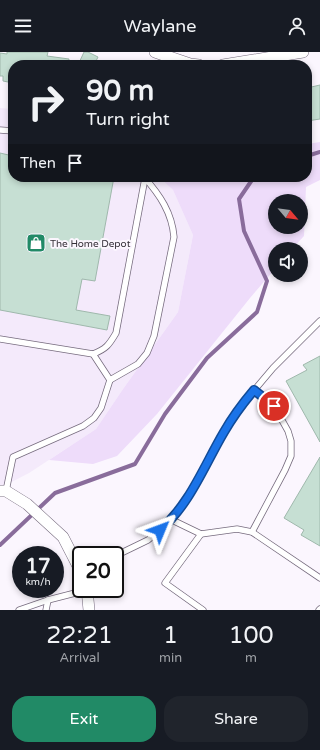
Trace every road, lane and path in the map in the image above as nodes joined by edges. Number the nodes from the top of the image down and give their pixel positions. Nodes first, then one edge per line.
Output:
1 (155, 52) edge
2 (303, 52) edge
3 (177, 60) edge
4 (254, 60) edge
5 (143, 182) edge
6 (148, 182) edge
7 (320, 321) edge
8 (0, 339) edge
9 (92, 354) junction
10 (110, 380) junction
11 (254, 390) junction
12 (7, 493) edge
13 (172, 520) junction
14 (252, 532) junction
15 (201, 534) junction
16 (124, 552) edge
17 (72, 554) edge
18 (320, 578) edge
19 (72, 594) edge
20 (88, 598) edge
21 (48, 600) junction
22 (19, 610) edge
23 (46, 610) edge
24 (89, 610) edge
25 (203, 610) edge

1 - 3 street
2 - 4 street
5 - 9 lane
6 - 10 lane
7 - 11 lane
8 - 9 lane
9 - 10 lane
10 - 12 lane
11 - 13 lane
11 - 14 lane
12 - 17 street
13 - 15 lane
13 - 16 lane
14 - 15 lane
14 - 18 lane
15 - 25 lane
19 - 21 lane
20 - 24 street
21 - 22 lane
21 - 23 lane

